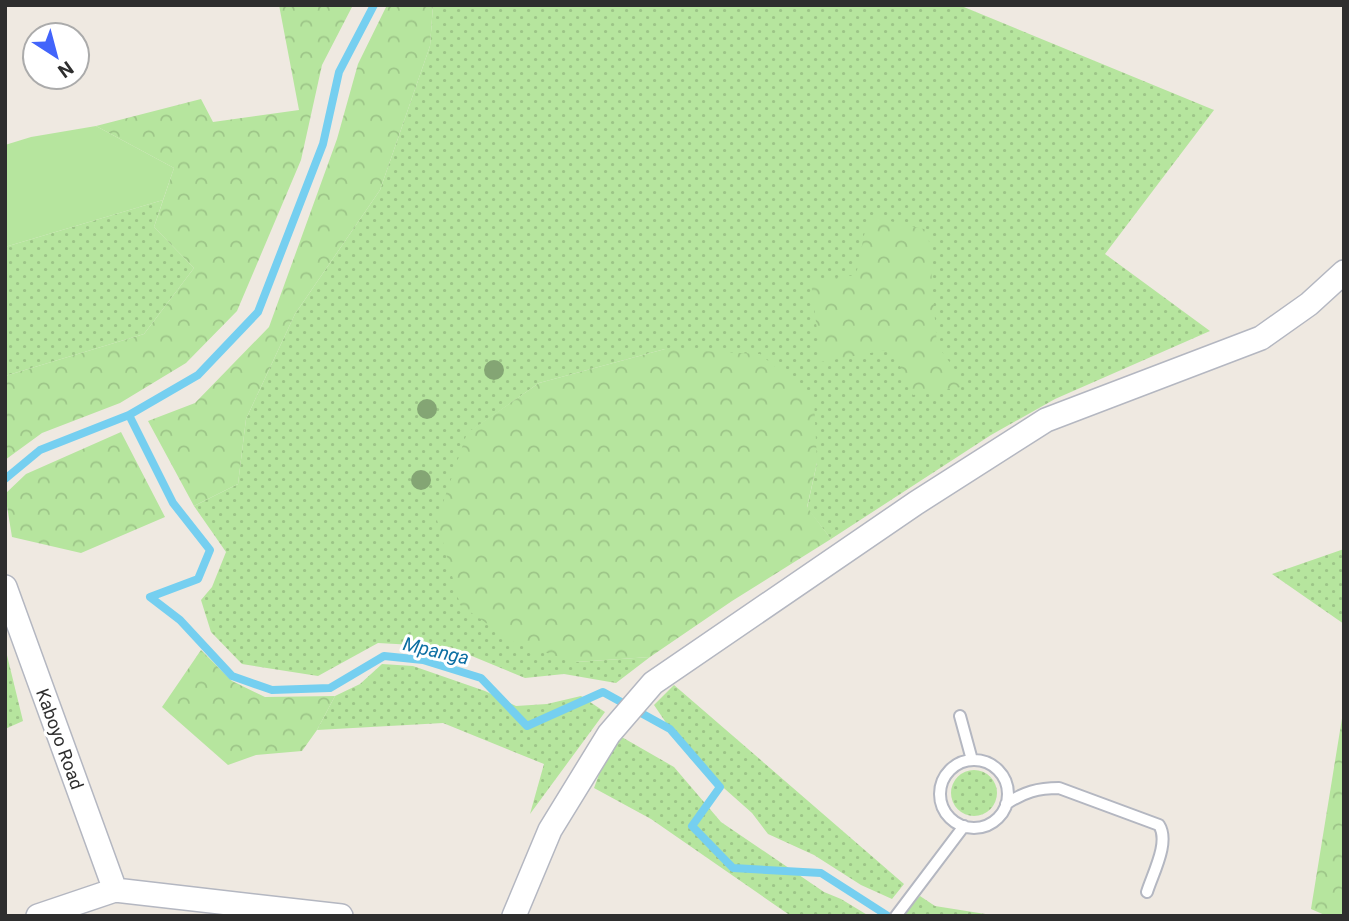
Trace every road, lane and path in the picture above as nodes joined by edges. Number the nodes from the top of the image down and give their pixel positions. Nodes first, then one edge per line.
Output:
1 (1344, 272) edge
2 (5, 587) edge
3 (960, 716) dead end
4 (972, 760) junction
5 (1006, 804) junction
6 (964, 826) junction
7 (115, 890) junction
8 (1147, 892) dead end
9 (38, 916) edge
10 (341, 916) edge
11 (514, 916) edge
12 (896, 916) edge

1 - 11 street
2 - 7 street, Kaboyo Road
3 - 4 lane
4 - 5 lane
4 - 6 lane
5 - 6 lane
5 - 8 lane
6 - 12 lane
7 - 9 street
7 - 10 street

